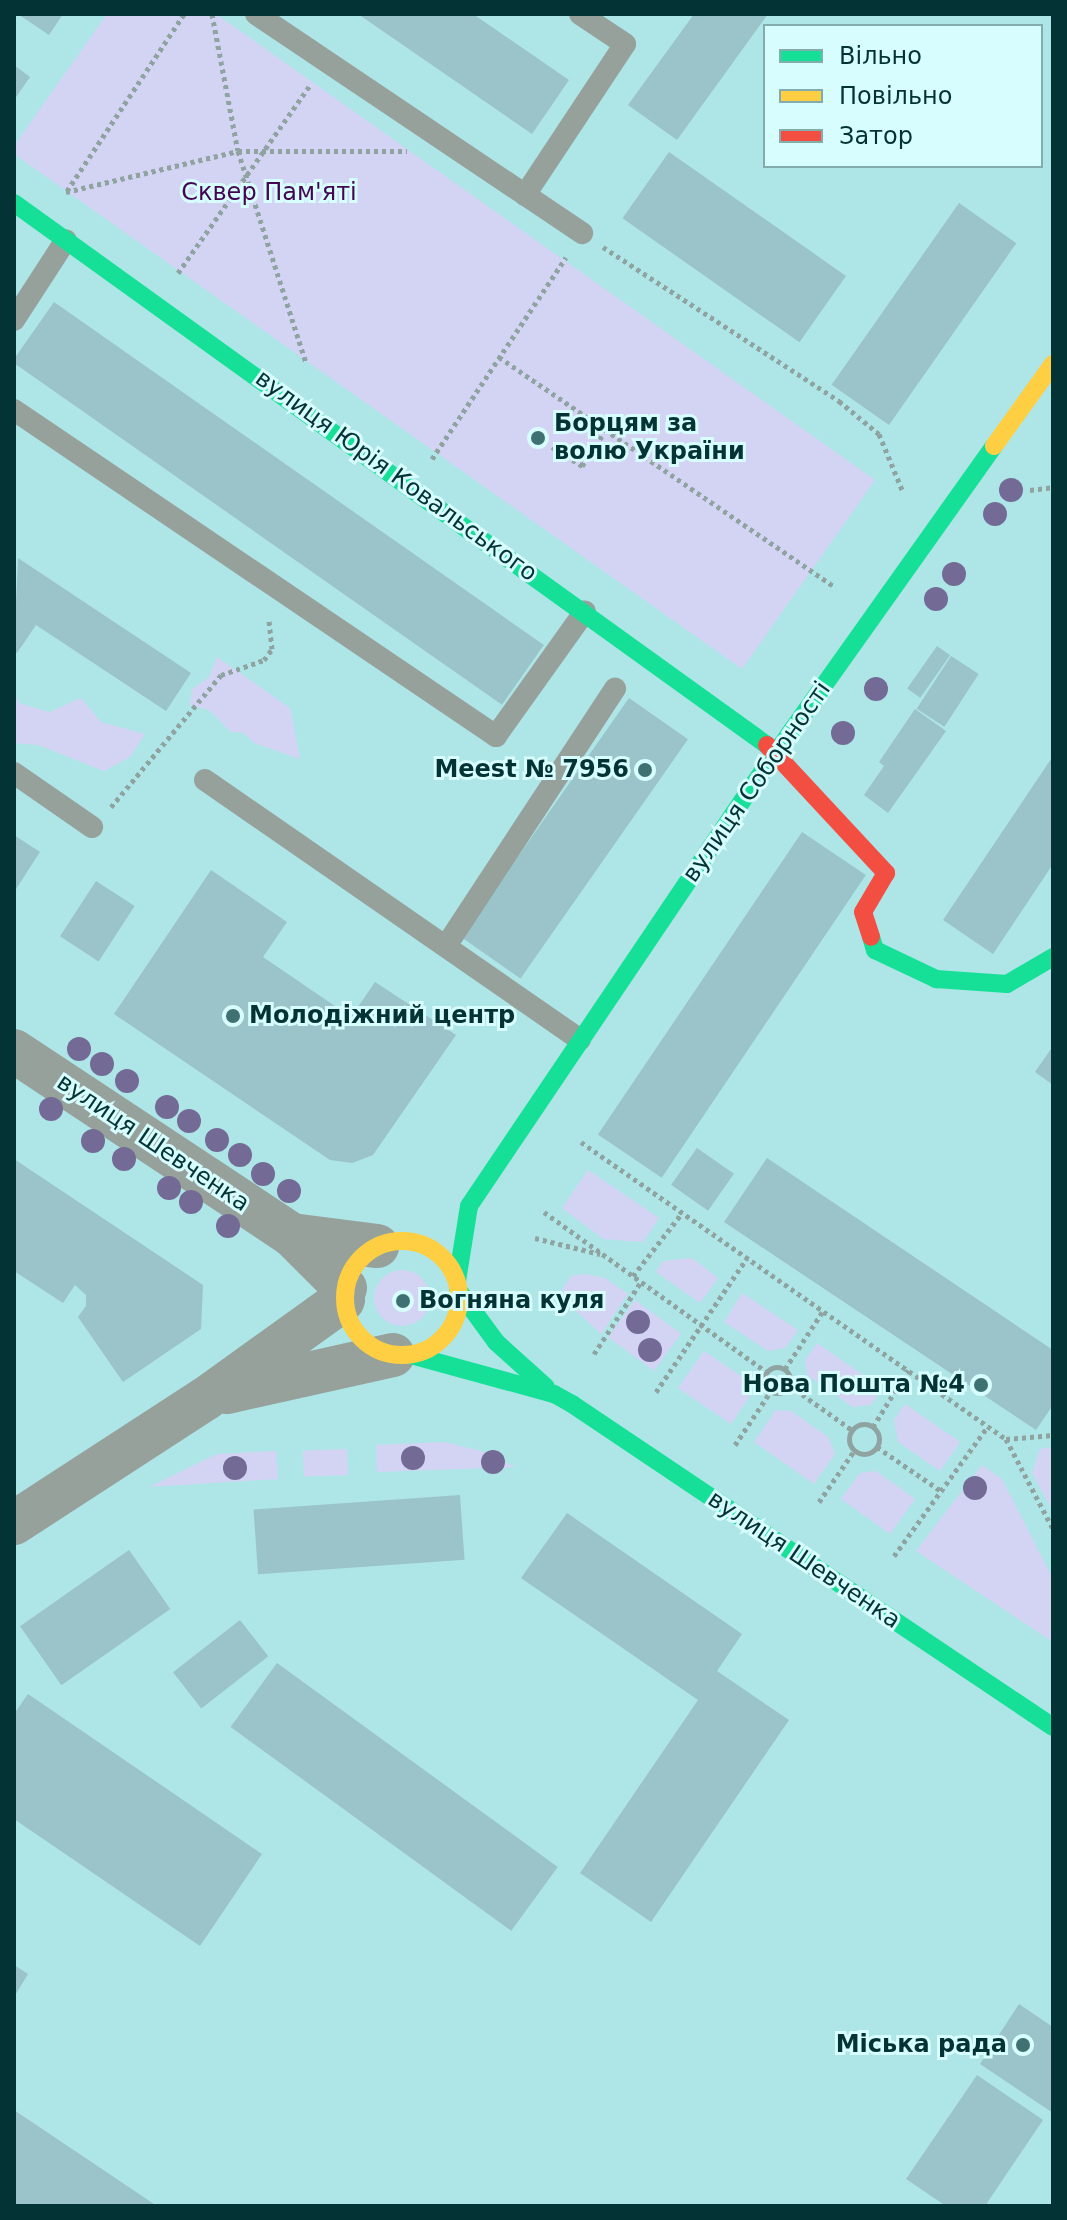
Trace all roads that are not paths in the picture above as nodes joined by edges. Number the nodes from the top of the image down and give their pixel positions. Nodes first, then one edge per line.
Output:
1 (256, 14) edge
2 (580, 14) edge
3 (525, 195) junction
4 (14, 203) edge
5 (582, 233) road end
6 (66, 240) junction
7 (14, 320) edge
8 (1053, 364) edge
9 (14, 410) edge
10 (585, 611) junction
11 (615, 689) dead end
12 (776, 752) junction
13 (14, 773) edge
14 (205, 780) dead end
15 (92, 827) road end
16 (446, 946) junction
17 (1053, 957) edge
18 (580, 1040) junction
19 (14, 1051) edge
20 (469, 1206) junction
21 (292, 1235) junction
22 (387, 1244) junction
23 (457, 1286) junction
24 (344, 1294) junction
25 (402, 1355) junction
26 (554, 1394) junction
27 (205, 1399) junction
28 (14, 1523) edge
29 (1053, 1727) edge

1 - 3 lane
2 - 3 lane
3 - 5 lane
4 - 6 street, вулиця Юрія Ковальського
6 - 7 lane
6 - 10 street, вулиця Юрія Ковальського
8 - 12 street, вулиця Соборності
9 - 10 lane
10 - 12 street, вулиця Юрія Ковальського
11 - 16 lane
12 - 17 street, вулиця Юрія Ковальського
12 - 18 street, вулиця Соборності
13 - 15 lane
14 - 16 lane
16 - 18 lane
18 - 20 street, вулиця Соборності
19 - 21 street, вулиця Шевченка
20 - 22 street, вулиця Соборності
20 - 23 street, вулиця Соборності
21 - 22 street, вулиця Шевченка
21 - 24 street, вулиця Шевченка
22 - 23 street
22 - 24 street
23 - 25 street
23 - 26 street, вулиця Шевченка
24 - 25 street
24 - 27 street
25 - 26 street, вулиця Шевченка
25 - 27 street
26 - 29 street, вулиця Шевченка
27 - 28 street

